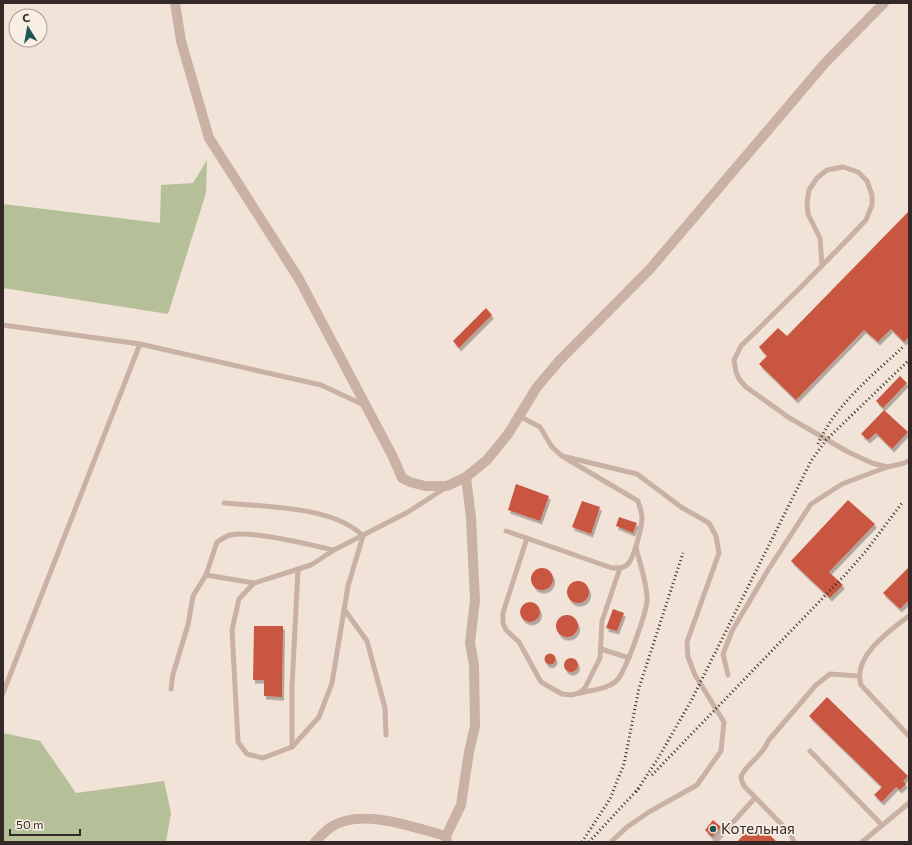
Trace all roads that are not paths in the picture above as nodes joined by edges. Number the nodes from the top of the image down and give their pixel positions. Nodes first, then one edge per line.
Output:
1 (175, 3) edge
2 (884, 3) edge
3 (822, 265) junction
4 (3, 325) edge
5 (140, 344) junction
6 (366, 407) junction
7 (518, 416) junction
8 (562, 456) junction
9 (909, 460) edge
10 (887, 467) junction
11 (466, 477) junction
12 (447, 486) junction
13 (224, 503) dead end
14 (506, 531) dead end
15 (364, 536) junction
16 (527, 538) junction
17 (635, 546) junction
18 (334, 550) junction
19 (620, 568) junction
20 (298, 569) junction
21 (206, 575) junction
22 (254, 583) junction
23 (344, 609) junction
24 (909, 616) edge
25 (601, 649) junction
26 (629, 658) junction
27 (728, 675) dead end
28 (858, 676) junction
29 (171, 689) dead end
30 (3, 693) edge
31 (579, 693) junction
32 (386, 735) dead end
33 (909, 736) edge
34 (292, 747) junction
35 (810, 751) dead end
36 (755, 798) junction
37 (909, 803) edge
38 (882, 825) junction
39 (447, 839) edge
40 (315, 842) edge
41 (611, 842) edge
42 (715, 842) edge
43 (794, 842) edge
44 (862, 842) edge

1 - 6 street
2 - 7 street
3 - 3 lane
3 - 10 lane
4 - 5 lane
5 - 6 lane
5 - 30 lane
6 - 12 street
7 - 8 lane
7 - 11 street
8 - 17 lane
8 - 41 lane
9 - 10 lane
10 - 27 lane
11 - 12 street
11 - 39 street
12 - 15 lane
13 - 15 lane
14 - 16 lane
15 - 18 lane
15 - 23 lane
16 - 19 lane
16 - 31 lane
17 - 19 lane
17 - 26 lane
18 - 20 lane
18 - 21 lane
19 - 25 lane
20 - 22 lane
20 - 34 lane
21 - 22 lane
21 - 29 lane
22 - 34 lane
23 - 32 lane
23 - 34 lane
24 - 28 lane
25 - 26 lane
25 - 31 lane
26 - 31 lane
28 - 33 lane
28 - 36 lane
35 - 38 lane
36 - 42 lane
36 - 43 lane
37 - 38 lane
38 - 44 lane
39 - 40 street

